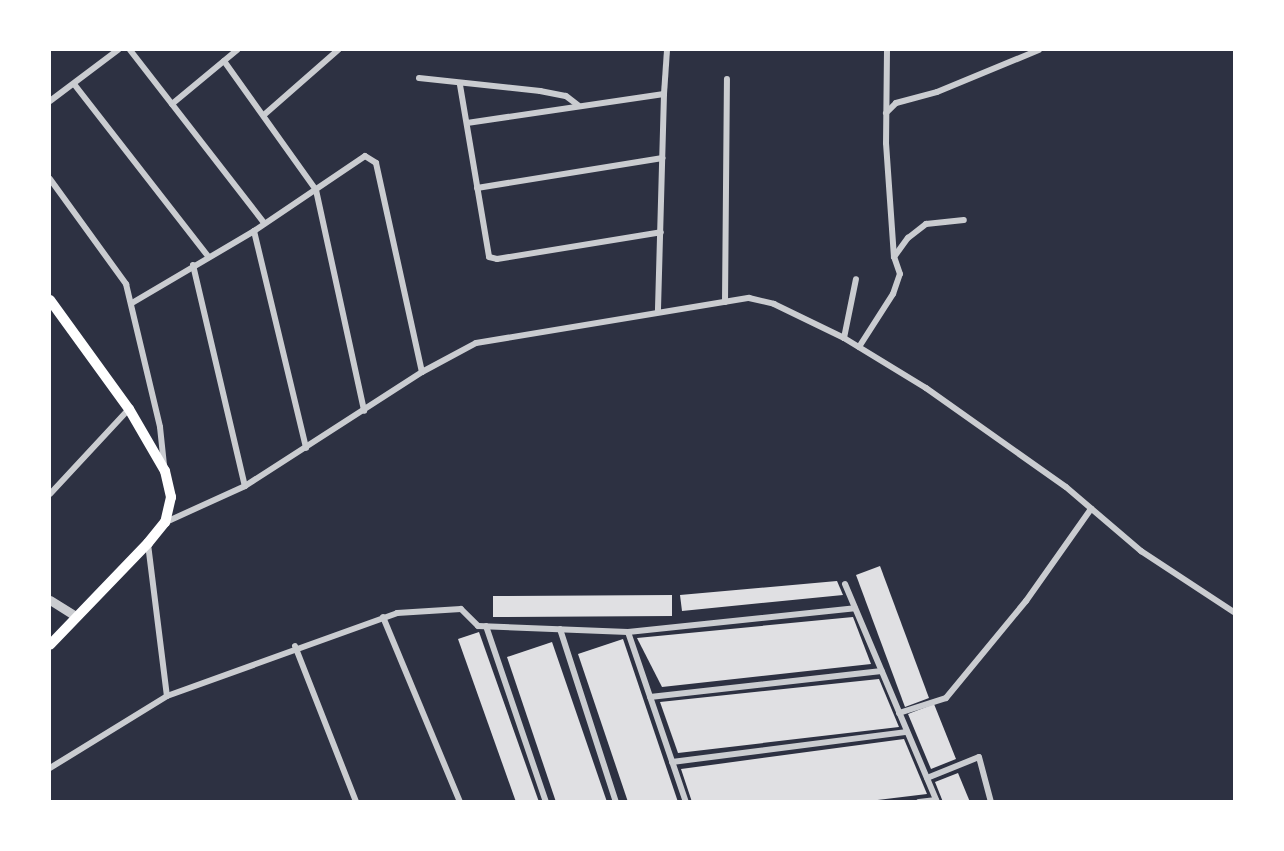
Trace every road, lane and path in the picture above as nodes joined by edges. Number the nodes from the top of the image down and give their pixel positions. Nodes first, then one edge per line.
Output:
1 (118, 50) edge
2 (130, 50) edge
3 (237, 50) edge
4 (338, 50) edge
5 (668, 50) edge
6 (887, 50) edge
7 (1039, 50) edge
8 (224, 61) junction
9 (419, 78) dead end
10 (728, 79) dead end
11 (74, 84) junction
12 (460, 85) junction
13 (664, 94) junction
14 (50, 101) edge
15 (172, 104) junction
16 (578, 105) junction
17 (885, 113) junction
18 (265, 114) junction
19 (467, 123) junction
20 (663, 158) junction
21 (50, 179) edge
22 (477, 188) junction
23 (316, 190) junction
24 (964, 220) dead end
25 (264, 223) junction
26 (254, 231) junction
27 (661, 232) junction
28 (208, 256) junction
29 (894, 257) junction
30 (193, 265) junction
31 (856, 279) dead end
32 (50, 300) edge
33 (725, 302) junction
34 (132, 303) junction
35 (658, 312) junction
36 (844, 338) junction
37 (860, 347) junction
38 (422, 372) junction
39 (129, 408) junction
40 (364, 411) junction
41 (306, 448) junction
42 (165, 471) junction
43 (245, 486) junction
44 (50, 494) edge
45 (1091, 509) junction
46 (165, 522) junction
47 (148, 543) junction
48 (845, 584) dead end
49 (50, 600) edge
50 (855, 608) junction
51 (1234, 612) edge
52 (74, 615) junction
53 (383, 617) junction
54 (486, 626) junction
55 (560, 629) junction
56 (628, 632) junction
57 (50, 645) edge
58 (295, 646) junction
59 (882, 671) junction
60 (167, 696) junction
61 (650, 698) junction
62 (899, 712) junction
63 (907, 732) junction
64 (672, 762) junction
65 (50, 768) edge
66 (927, 778) junction
67 (356, 801) edge
68 (460, 801) edge
69 (546, 801) edge
70 (616, 801) edge
71 (686, 801) edge
72 (919, 801) edge
73 (936, 801) edge
74 (991, 801) edge

1 - 11 street
2 - 15 street
3 - 8 street
4 - 18 street
5 - 13 street
6 - 17 street
7 - 17 street
8 - 15 street
8 - 18 street
9 - 12 street
10 - 33 street
11 - 14 street
11 - 28 street
12 - 16 street
12 - 19 street
13 - 16 street
13 - 20 street
15 - 25 street
16 - 19 street
17 - 29 street
18 - 23 street
19 - 22 street
20 - 22 street
20 - 27 street
21 - 34 street
22 - 27 street
23 - 25 street
23 - 38 street
23 - 40 street
24 - 29 street
25 - 26 street
26 - 28 street
26 - 41 street
27 - 35 street
28 - 30 street
29 - 37 street
30 - 34 street
30 - 43 street
31 - 36 street
32 - 39 main road
33 - 35 street
33 - 36 street
34 - 42 street
35 - 38 street
36 - 37 street
37 - 45 street
38 - 40 street
39 - 42 main road
39 - 44 street
40 - 41 street
41 - 43 street
42 - 46 main road
43 - 46 street
45 - 51 street
45 - 62 street
46 - 47 main road
47 - 52 main road
47 - 60 street
48 - 50 street
49 - 52 street
50 - 56 street
50 - 59 street
52 - 57 main road
53 - 54 street
53 - 58 street
53 - 68 street
54 - 55 street
54 - 69 street
55 - 56 street
55 - 70 street
56 - 61 street
58 - 60 street
58 - 67 street
59 - 61 street
59 - 62 street
60 - 65 street
61 - 64 street
62 - 63 street
63 - 64 street
63 - 66 street
64 - 71 street
66 - 73 street
66 - 74 street
72 - 73 street

